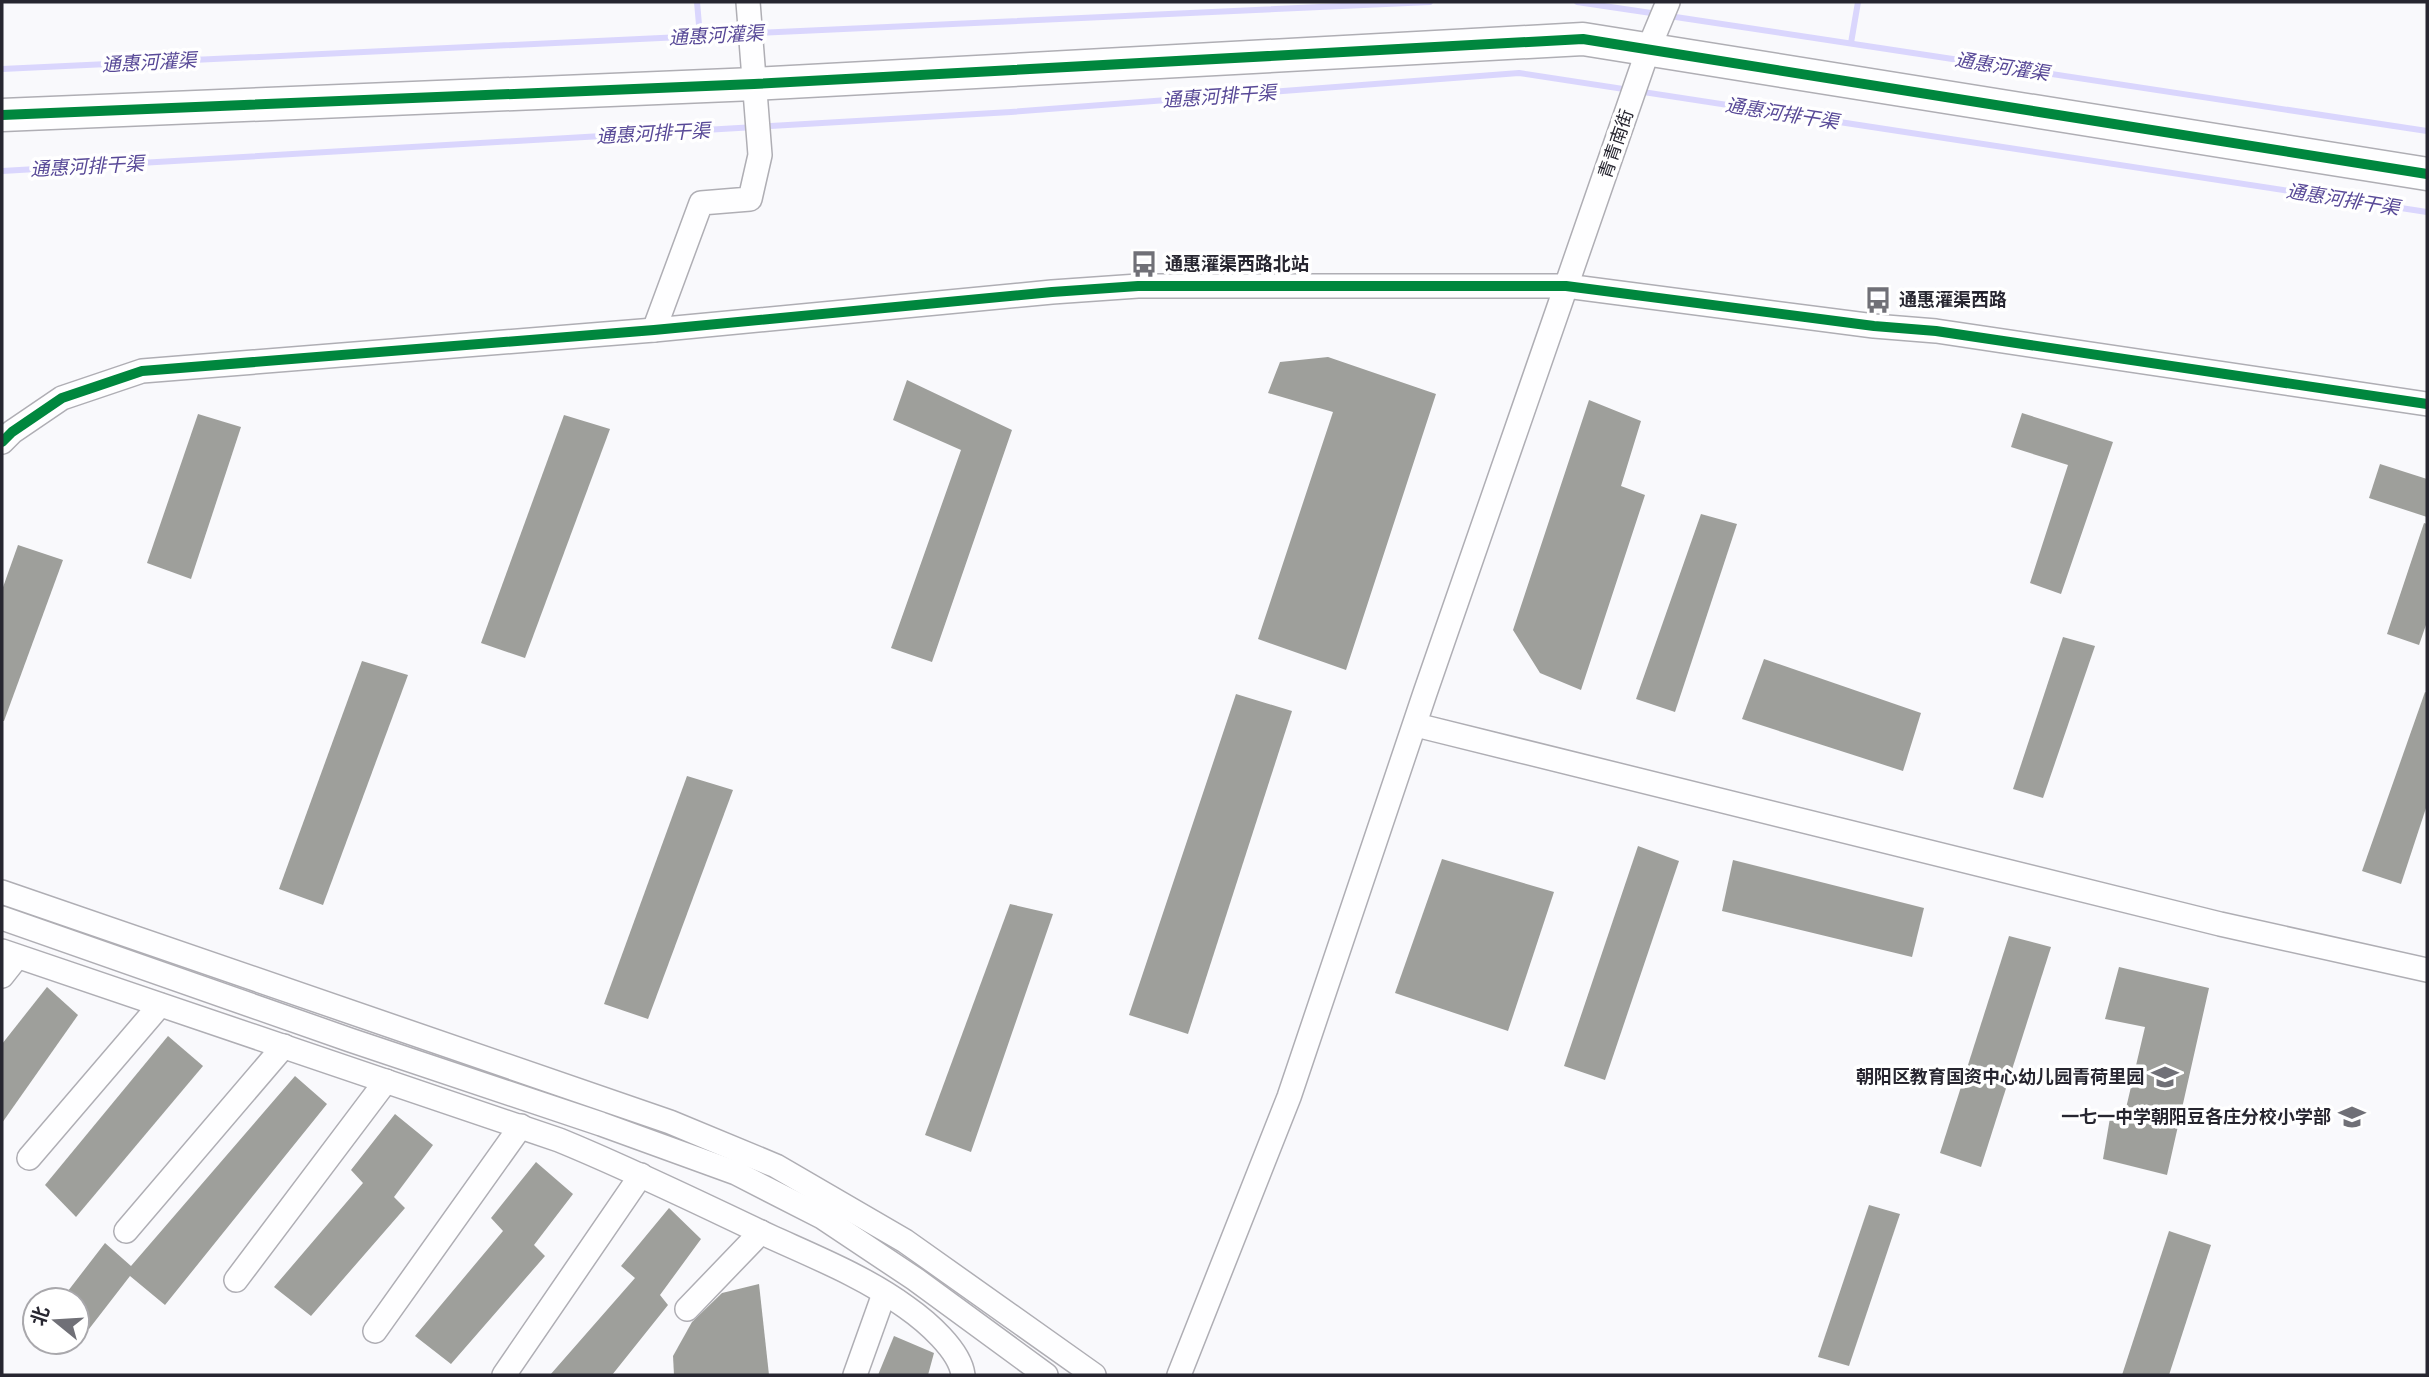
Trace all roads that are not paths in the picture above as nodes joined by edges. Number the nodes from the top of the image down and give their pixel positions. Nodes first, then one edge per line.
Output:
1 (748, 10) edge
2 (1660, 20) edge
3 (754, 84) junction
4 (2, 115) edge
5 (2427, 174) edge
6 (1566, 286) junction
7 (654, 330) junction
8 (2427, 404) edge
9 (2, 442) edge
10 (1416, 725) junction
11 (2, 892) edge
12 (2, 918) edge
13 (9, 954) edge
14 (2427, 970) edge
15 (2, 976) edge
16 (160, 1005) junction
17 (284, 1046) junction
18 (386, 1081) junction
19 (520, 1126) junction
20 (29, 1158) dead end
21 (641, 1175) junction
22 (126, 1231) dead end
23 (761, 1232) junction
24 (236, 1280) dead end
25 (884, 1294) junction
26 (687, 1309) dead end
27 (376, 1331) dead end
28 (504, 1375) edge
29 (855, 1375) edge
30 (962, 1375) edge
31 (1046, 1375) edge
32 (1094, 1375) edge
33 (1179, 1375) edge

1 - 3 street
2 - 3 street
2 - 5 street
2 - 6 street, 青青南街
3 - 4 street
3 - 7 street
6 - 7 street
6 - 8 street
6 - 10 street, 青青南街
7 - 9 street
10 - 14 street
10 - 33 street, 青青南街
11 - 32 street
12 - 31 street
13 - 15 street
13 - 16 street
16 - 17 street
16 - 20 street
17 - 18 street
17 - 22 street
18 - 19 street
18 - 24 street
19 - 21 street
19 - 27 street
21 - 23 street
21 - 28 street
23 - 25 street
23 - 26 street
25 - 29 street
25 - 30 street

